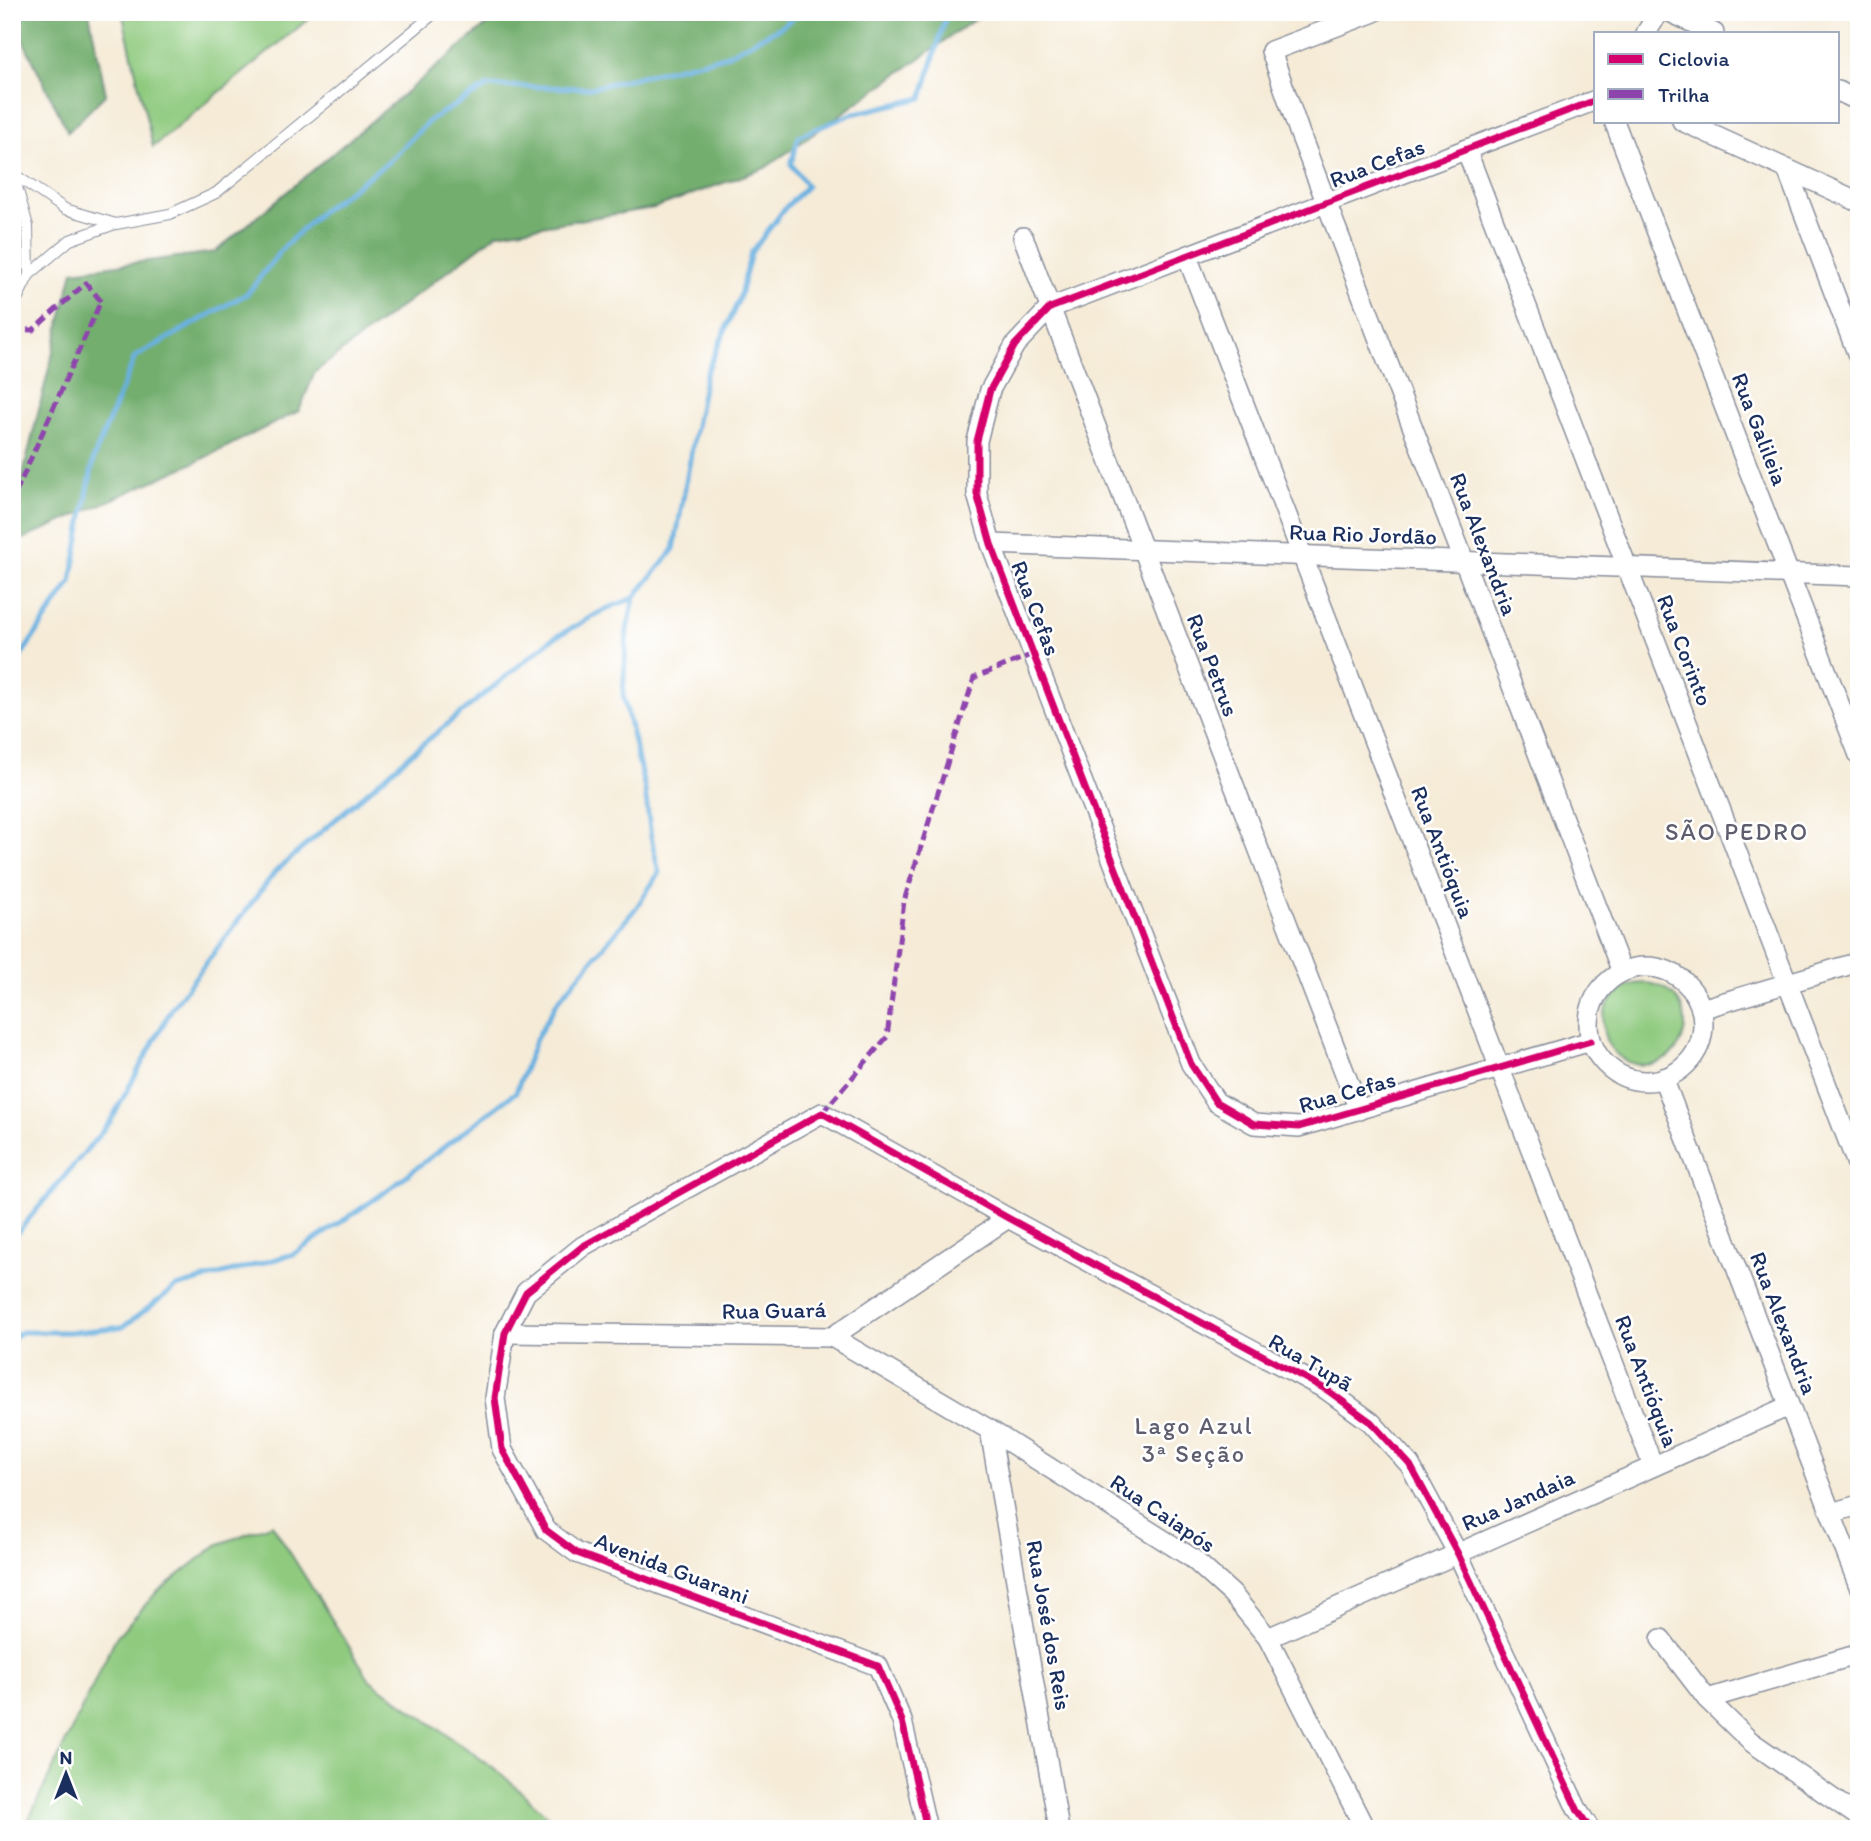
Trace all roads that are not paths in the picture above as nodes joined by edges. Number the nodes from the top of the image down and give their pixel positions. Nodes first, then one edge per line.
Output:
1 (436, 12) edge
2 (1374, 12) edge
3 (1659, 12) edge
4 (1670, 12) edge
5 (1647, 32) edge
6 (1712, 32) edge
7 (1840, 92) edge
8 (1594, 101) edge
9 (1859, 101) edge
10 (1614, 122) edge
11 (1684, 122) edge
12 (1466, 149) junction
13 (1787, 169) junction
14 (13, 174) edge
15 (1859, 202) edge
16 (1326, 203) junction
17 (116, 224) junction
18 (1023, 237) dead end
19 (1187, 256) junction
20 (29, 275) junction
21 (1050, 308) junction
22 (12, 309) edge
23 (1859, 358) edge
24 (991, 544) junction
25 (1143, 550) junction
26 (1303, 556) junction
27 (1465, 562) junction
28 (1628, 568) junction
29 (1789, 574) junction
30 (1859, 576) edge
31 (1859, 755) edge
32 (1859, 962) edge
33 (1622, 972) junction
34 (1787, 983) junction
35 (1701, 1009) junction
36 (1591, 1041) junction
37 (1500, 1068) junction
38 (1663, 1079) junction
39 (1359, 1110) junction
40 (822, 1113) joint
41 (1859, 1169) edge
42 (1008, 1218) junction
43 (505, 1333) junction
44 (832, 1337) junction
45 (1789, 1406) junction
46 (990, 1430) junction
47 (1653, 1466) junction
48 (1859, 1505) edge
49 (1831, 1513) junction
50 (1458, 1554) junction
51 (1859, 1586) edge
52 (1268, 1638) junction
53 (1661, 1639) dead end
54 (1859, 1654) edge
55 (1707, 1699) junction
56 (1859, 1817) edge
57 (926, 1829) edge
58 (1059, 1829) edge
59 (1366, 1829) edge
60 (1590, 1829) edge

1 - 17 lane
2 - 16 street, Rua Alexandria
3 - 5 street
4 - 6 street
7 - 9 street
8 - 12 street, Rua Cefas
10 - 29 street, Rua Galileia
11 - 13 street
12 - 16 street, Rua Cefas
12 - 28 street, Rua Corinto
13 - 15 street
13 - 23 street
14 - 17 lane
14 - 20 lane
16 - 19 street, Rua Cefas
16 - 27 street, Rua Alexandria
17 - 20 lane
18 - 21 street, Rua Petrus
19 - 21 street, Rua Cefas
19 - 26 street, Rua Antióquia
20 - 22 lane
21 - 24 street, Rua Cefas
21 - 25 street, Rua Petrus
24 - 25 street, Rua Rio Jordão
24 - 39 street, Rua Cefas
25 - 26 street, Rua Rio Jordão
25 - 39 street, Rua Petrus
26 - 27 street, Rua Rio Jordão
26 - 37 street, Rua Antióquia
27 - 28 street, Rua Rio Jordão
27 - 33 street, Rua Alexandria
28 - 29 street, Rua Rio Jordão
28 - 34 street, Rua Corinto
29 - 30 street, Rua Rio Jordão
29 - 31 street, Rua Galileia
32 - 34 street
33 - 35 street
33 - 36 street
34 - 35 street
34 - 41 street, Rua Corinto
35 - 38 street
36 - 37 street, Rua Cefas
36 - 38 street
37 - 39 street, Rua Cefas
37 - 47 street, Rua Antióquia
38 - 45 street, Rua Alexandria
40 - 42 street, Rua Tupã
40 - 43 street, Avenida Guarani
42 - 44 street, Rua Guará
42 - 50 street, Rua Tupã
43 - 44 street, Rua Guará
43 - 57 street, Avenida Guarani
44 - 46 street, Rua Caiapós
45 - 47 street, Rua Jandaia
45 - 49 street, Rua Alexandria
46 - 52 street, Rua Caiapós
46 - 58 street, Rua José dos Reis
47 - 50 street, Rua Jandaia
48 - 49 street
49 - 51 street, Rua Alexandria
50 - 52 street, Rua Jandaia
50 - 60 street, Rua Tupã
52 - 59 street, Rua Caiapós
53 - 55 street
54 - 55 street
55 - 56 street

